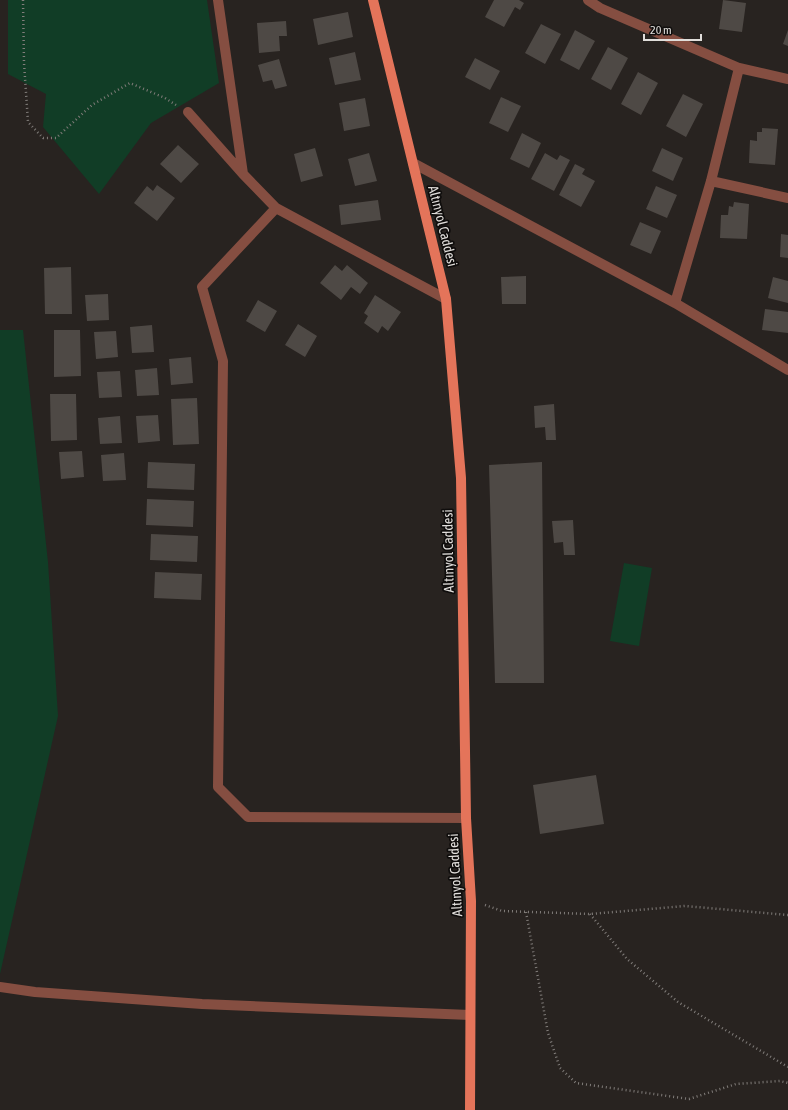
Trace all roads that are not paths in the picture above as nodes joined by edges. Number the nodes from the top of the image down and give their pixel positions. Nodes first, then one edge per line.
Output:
1 (218, 0) edge
2 (373, 0) edge
3 (588, 0) edge
4 (602, 4) edge
5 (739, 68) junction
6 (788, 79) edge
7 (188, 112) road end
8 (413, 163) junction
9 (243, 174) junction
10 (711, 182) junction
11 (788, 198) edge
12 (276, 208) junction
13 (446, 299) junction
14 (675, 303) junction
15 (788, 370) edge
16 (466, 818) junction
17 (0, 988) edge
18 (470, 1015) junction
19 (470, 1110) edge

1 - 9 street
2 - 8 main road, Altınyol Caddesi
3 - 4 street
4 - 5 street
5 - 6 street
5 - 10 street
7 - 9 street
8 - 13 main road, Altınyol Caddesi
8 - 14 street
9 - 12 street
10 - 11 street
10 - 14 street
12 - 13 street
12 - 16 street
13 - 16 main road, Altınyol Caddesi
14 - 15 street
16 - 18 main road, Altınyol Caddesi
17 - 18 street
18 - 19 main road, Altınyol Caddesi

